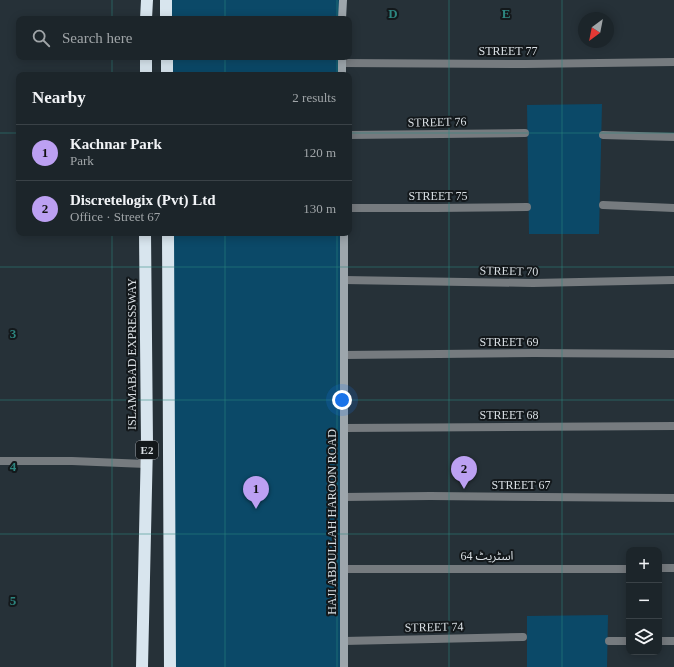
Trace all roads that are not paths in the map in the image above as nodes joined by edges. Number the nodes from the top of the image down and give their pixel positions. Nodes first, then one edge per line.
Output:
1 (146, 0) edge
2 (166, 0) edge
3 (343, 0) edge
4 (146, 16) edge
5 (166, 16) edge
6 (342, 16) edge
7 (146, 60) edge
8 (167, 60) edge
9 (342, 60) edge
10 (674, 62) edge
11 (146, 72) edge
12 (167, 72) edge
13 (342, 72) edge
14 (525, 134) dead end
15 (352, 135) edge
16 (603, 135) dead end
17 (674, 137) edge
18 (602, 205) dead end
19 (527, 207) dead end
20 (352, 208) edge
21 (674, 208) edge
22 (145, 236) edge
23 (168, 236) edge
24 (344, 236) edge
25 (344, 280) junction
26 (674, 280) edge
27 (674, 354) edge
28 (344, 355) junction
29 (674, 426) edge
30 (344, 428) junction
31 (0, 460) edge
32 (146, 464) junction
33 (344, 498) junction
34 (674, 498) edge
35 (626, 568) edge
36 (662, 568) edge
37 (674, 568) edge
38 (344, 569) junction
39 (523, 637) dead end
40 (609, 641) dead end
41 (626, 641) edge
42 (662, 641) edge
43 (674, 641) edge
44 (344, 642) junction
45 (142, 667) edge
46 (170, 667) edge
47 (344, 667) edge

1 - 4 highway
2 - 5 highway
3 - 6 street
7 - 11 highway
8 - 12 highway
9 - 10 street, STREET 77
9 - 13 street
14 - 15 street, STREET 76
16 - 17 street
18 - 21 street
19 - 20 street, STREET 75
22 - 32 highway, ISLAMABAD EXPRESSWAY / E2
23 - 46 highway, E2
24 - 25 street, HAJI ABDULLAH HAROON ROAD
25 - 26 street, STREET 70
25 - 28 street, HAJI ABDULLAH HAROON ROAD
27 - 28 street, STREET 69
28 - 30 street, HAJI ABDULLAH HAROON ROAD
29 - 30 street, STREET 68
30 - 33 street, HAJI ABDULLAH HAROON ROAD
31 - 32 street
32 - 45 highway, ISLAMABAD EXPRESSWAY / E2
33 - 34 street, STREET 67
33 - 38 street, HAJI ABDULLAH HAROON ROAD
35 - 38 street, اسٹریٹ 64
36 - 37 street
38 - 44 street, HAJI ABDULLAH HAROON ROAD
39 - 44 street, STREET 74
40 - 41 street
42 - 43 street
44 - 47 street, HAJI ABDULLAH HAROON ROAD

